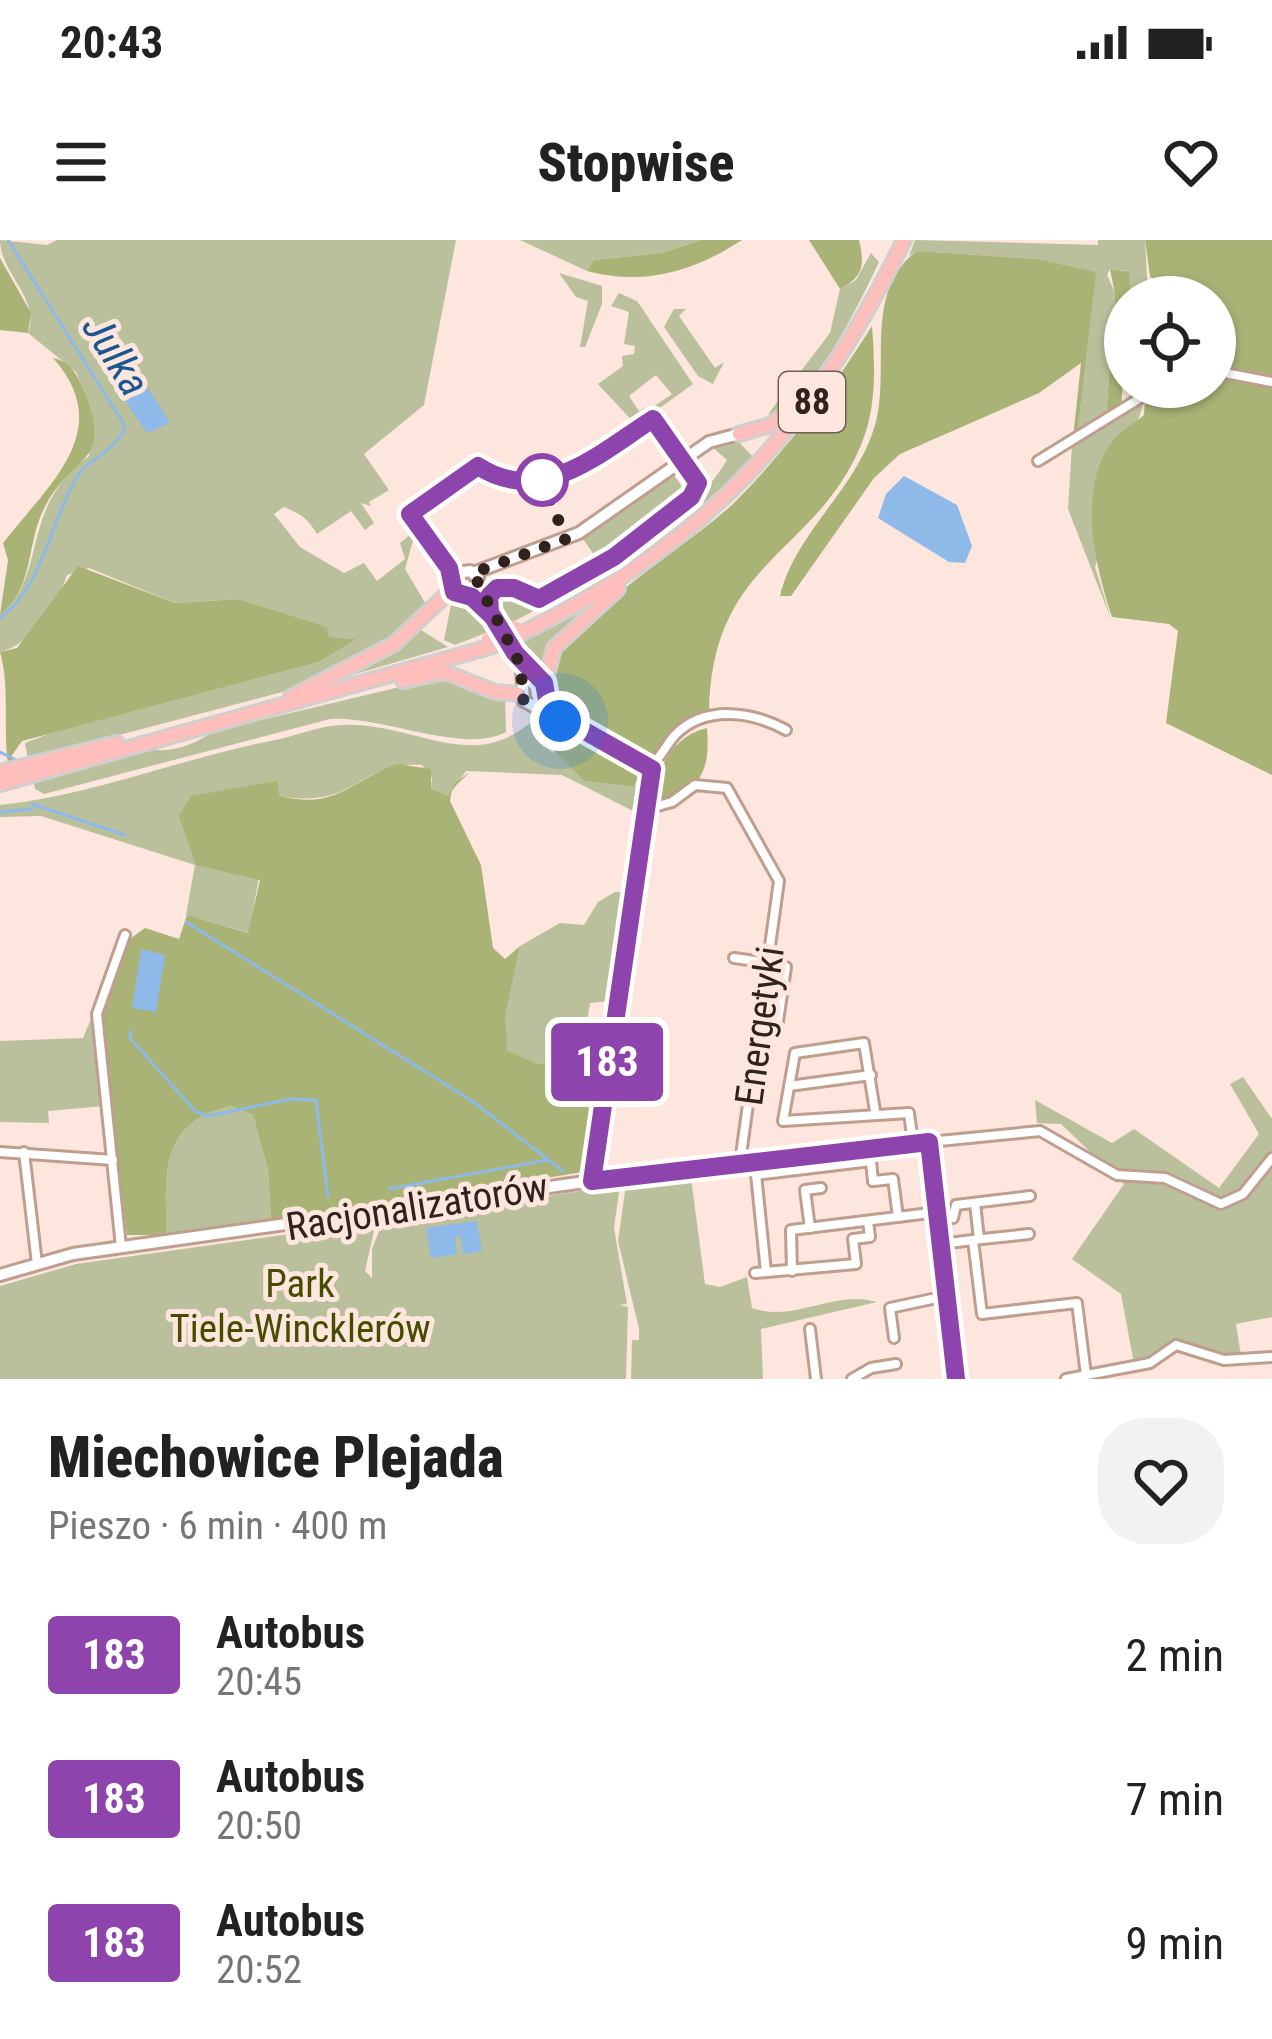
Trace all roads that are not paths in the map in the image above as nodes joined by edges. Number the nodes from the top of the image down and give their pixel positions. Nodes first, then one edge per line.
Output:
1 (901, 240) edge
2 (1236, 375) edge
3 (1272, 382) edge
4 (804, 401) junction
5 (1124, 408) edge
6 (739, 434) joint
7 (1038, 461) dead end
8 (689, 532) junction
9 (473, 573) junction
10 (452, 589) junction
11 (476, 593) junction
12 (518, 631) junction
13 (535, 685) junction
14 (294, 700) junction
15 (537, 704) junction
16 (568, 724) junction
17 (786, 730) dead end
18 (654, 763) junction
19 (10, 773) edge
20 (0, 784) edge
21 (646, 808) junction
22 (125, 935) dead end
23 (734, 958) dead end
24 (770, 964) junction
25 (761, 1025) junction
26 (871, 1076) junction
27 (789, 1086) junction
28 (874, 1112) junction
29 (929, 1142) junction
30 (913, 1143) junction
31 (0, 1152) edge
32 (24, 1152) junction
33 (1272, 1158) edge
34 (113, 1160) junction
35 (755, 1160) junction
36 (740, 1162) junction
37 (757, 1175) junction
38 (592, 1181) junction
39 (821, 1188) dead end
40 (1030, 1196) dead end
41 (975, 1203) junction
42 (938, 1213) junction
43 (898, 1217) junction
44 (953, 1218) dead end
45 (868, 1221) junction
46 (810, 1228) junction
47 (1029, 1234) dead end
48 (976, 1240) junction
49 (941, 1244) junction
50 (121, 1248) junction
51 (37, 1264) junction
52 (792, 1271) junction
53 (0, 1275) edge
54 (946, 1296) junction
55 (810, 1329) dead end
56 (894, 1338) dead end
57 (1272, 1357) edge
58 (896, 1364) dead end
59 (1086, 1375) junction
60 (1099, 1376) edge
61 (816, 1379) edge
62 (852, 1379) edge
63 (956, 1379) edge
64 (1066, 1379) edge

1 - 4 main road, 88
1 - 8 main road, 88
2 - 3 street
4 - 6 main road
4 - 12 main road, 88
5 - 7 street
6 - 9 street
8 - 12 main road, 88
8 - 13 main road
9 - 10 street
9 - 11 street
10 - 11 street
10 - 14 main road
11 - 13 street
12 - 14 main road, 88, bridge
13 - 14 main road
13 - 15 street
13 - 15 street
13 - 16 street
14 - 19 main road, 88
15 - 16 street
16 - 18 street
17 - 18 street
18 - 21 street
19 - 20 main road, 88
21 - 24 street, Energetyki
21 - 38 street
22 - 34 street
23 - 24 street
24 - 25 street, Energetyki
24 - 25 street
25 - 36 street, Energetyki
26 - 27 street
26 - 27 street
26 - 28 street
27 - 28 street
28 - 30 street
29 - 30 street, Racjonalizatorów
29 - 33 street, Racjonalizatorów
29 - 42 street
30 - 35 street, Racjonalizatorów
31 - 32 street
32 - 34 street
32 - 51 street
34 - 50 street
35 - 36 street, Racjonalizatorów
35 - 37 street
36 - 38 street, Racjonalizatorów
37 - 43 street
37 - 52 street
38 - 50 street, Racjonalizatorów
39 - 46 street
40 - 41 street
41 - 44 street
41 - 48 street
42 - 43 street
42 - 49 street
43 - 45 street
45 - 46 street
45 - 52 street
46 - 52 street
47 - 48 street
48 - 49 street
48 - 59 street
49 - 54 street
50 - 51 street, Racjonalizatorów
51 - 53 street, Racjonalizatorów
54 - 56 street
54 - 63 street
55 - 61 street
57 - 60 street
58 - 62 street
59 - 60 street
59 - 64 street

